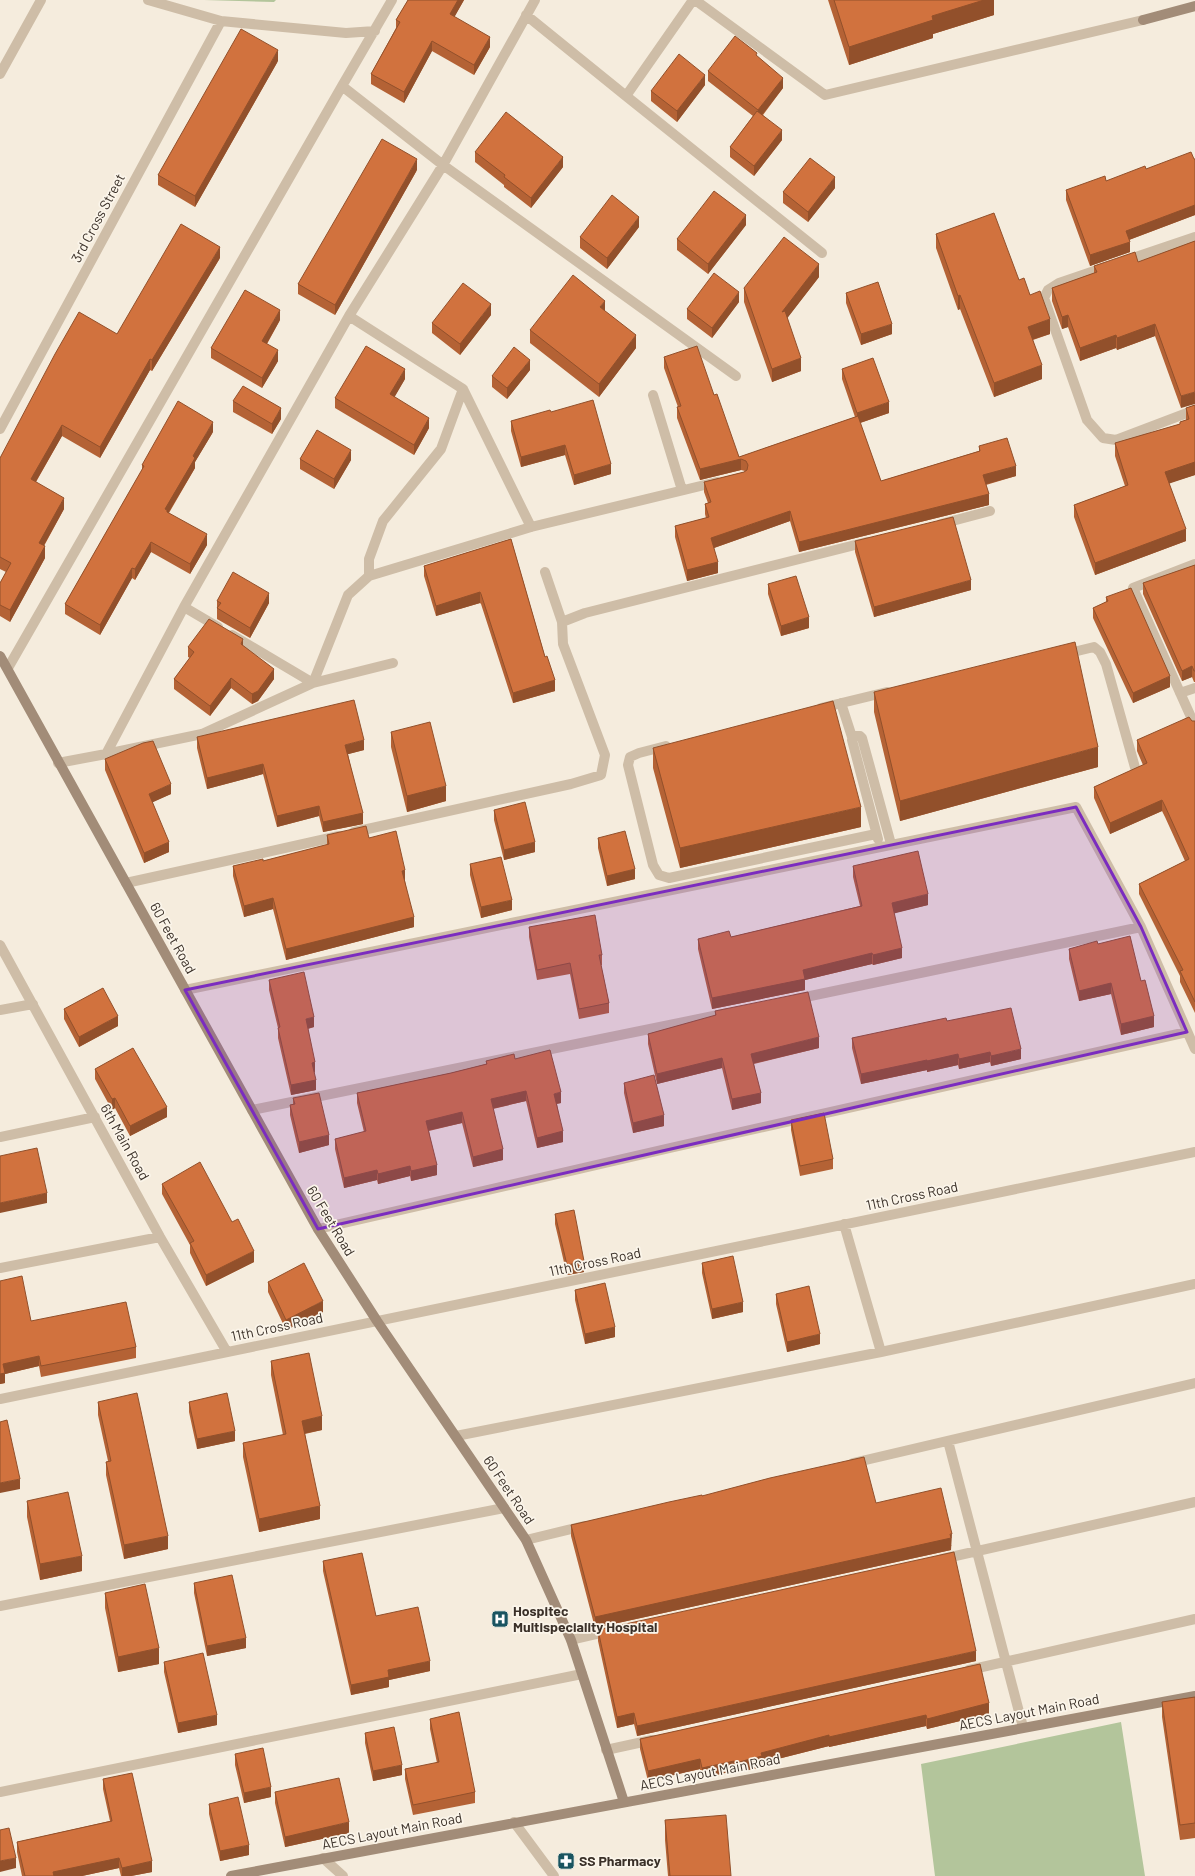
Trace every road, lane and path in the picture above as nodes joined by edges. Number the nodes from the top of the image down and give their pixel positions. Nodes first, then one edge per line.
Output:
1 (41, 0) edge
2 (148, 0) edge
3 (392, 0) edge
4 (535, 0) edge
5 (694, 0) edge
6 (1195, 6) edge
7 (526, 15) junction
8 (221, 21) junction
9 (375, 31) junction
10 (0, 74) edge
11 (342, 86) junction
12 (626, 96) junction
13 (443, 165) junction
14 (1195, 237) edge
15 (822, 253) dead end
16 (349, 316) junction
17 (736, 376) dead end
18 (463, 389) junction
19 (653, 395) dead end
20 (1195, 410) edge
21 (0, 429) edge
22 (727, 480) edge
23 (682, 490) junction
24 (990, 511) dead end
25 (532, 526) junction
26 (929, 527) edge
27 (875, 540) edge
28 (1195, 564) edge
29 (545, 572) dead end
30 (369, 576) junction
31 (184, 607) junction
32 (562, 622) junction
33 (1057, 655) edge
34 (0, 656) edge
35 (393, 663) dead end
36 (8, 668) junction
37 (312, 683) junction
38 (1195, 688) edge
39 (899, 689) edge
40 (1180, 693) junction
41 (841, 703) junction
42 (810, 711) edge
43 (1195, 726) edge
44 (852, 737) junction
45 (678, 743) edge
46 (106, 754) junction
47 (58, 763) junction
48 (1136, 771) edge
49 (885, 823) junction
50 (875, 830) junction
51 (891, 844) junction
52 (880, 847) junction
53 (126, 883) junction
54 (1141, 927) junction
55 (0, 944) edge
56 (185, 990) junction
57 (786, 1001) edge
58 (33, 1004) junction
59 (0, 1010) edge
60 (739, 1010) edge
61 (1187, 1032) junction
62 (1195, 1048) edge
63 (252, 1110) junction
64 (95, 1117) junction
65 (0, 1137) edge
66 (1195, 1152) edge
67 (844, 1224) junction
68 (318, 1229) junction
69 (160, 1237) junction
70 (0, 1268) edge
71 (1195, 1284) edge
72 (377, 1321) junction
73 (227, 1352) junction
74 (881, 1352) junction
75 (1195, 1382) edge
76 (0, 1399) edge
77 (456, 1436) junction
78 (948, 1441) junction
79 (840, 1466) edge
80 (1195, 1502) edge
81 (504, 1508) junction
82 (595, 1524) edge
83 (526, 1540) junction
84 (976, 1552) junction
85 (929, 1562) edge
86 (0, 1606) edge
87 (1195, 1619) edge
88 (618, 1629) edge
89 (571, 1640) junction
90 (1005, 1662) junction
91 (959, 1672) edge
92 (582, 1674) junction
93 (1195, 1696) edge
94 (1023, 1727) junction
95 (660, 1738) edge
96 (606, 1750) junction
97 (0, 1792) edge
98 (624, 1802) junction
99 (514, 1822) junction
100 (323, 1858) junction
101 (231, 1876) edge
102 (342, 1876) edge
103 (554, 1876) edge

1 - 10 street
2 - 8 street
3 - 9 street
4 - 7 street
5 - 6 street
5 - 12 street
7 - 12 street
7 - 13 street
8 - 9 street
8 - 21 street, 3rd Cross Street
9 - 11 street
11 - 13 street
11 - 36 street
12 - 15 street
13 - 16 street
13 - 17 street
14 - 20 street
16 - 18 street
16 - 31 street
18 - 25 street
18 - 30 street
19 - 23 street
22 - 23 street
23 - 25 street
24 - 26 street
25 - 30 street
27 - 32 street
28 - 40 street
29 - 32 street
30 - 37 street
31 - 37 street
31 - 46 street
32 - 53 street
33 - 48 street
34 - 36 street, 60 Feet Road
35 - 37 street
36 - 47 street, 60 Feet Road
37 - 46 street
38 - 40 street
39 - 41 street
40 - 43 street
41 - 42 street
41 - 44 street
44 - 49 street
44 - 50 street
45 - 50 street
46 - 47 street
47 - 53 street, 60 Feet Road
49 - 50 street
49 - 51 street
50 - 52 street
51 - 52 street
51 - 54 street
52 - 56 street
53 - 56 street, 60 Feet Road
54 - 57 street
54 - 61 street
55 - 58 street, 6th Main Road
56 - 63 street, 60 Feet Road
58 - 59 street
58 - 64 street, 6th Main Road
60 - 63 street
61 - 62 street
61 - 68 street
63 - 68 street, 60 Feet Road
64 - 65 street
64 - 69 street, 6th Main Road
66 - 67 street, 11th Cross Road
67 - 72 street, 11th Cross Road
67 - 74 street
68 - 72 street, 60 Feet Road
69 - 70 street
69 - 73 street, 6th Main Road
71 - 74 street
72 - 73 street, 11th Cross Road
72 - 77 street, 60 Feet Road
73 - 76 street, 11th Cross Road
74 - 77 street
75 - 78 street
77 - 81 street, 60 Feet Road
78 - 79 street
78 - 84 street
80 - 84 street
81 - 83 street, 60 Feet Road
81 - 86 street
82 - 83 street
83 - 89 street, 60 Feet Road
84 - 85 street
84 - 90 street
87 - 90 street
88 - 89 street
89 - 92 street, 60 Feet Road
90 - 91 street
90 - 94 street
92 - 96 street, 60 Feet Road
92 - 97 street
93 - 94 street, AECS Layout Main Road
94 - 98 street, AECS Layout Main Road
95 - 96 street
96 - 98 street, 60 Feet Road
98 - 99 street, AECS Layout Main Road
99 - 100 street, AECS Layout Main Road
99 - 103 street
100 - 101 street, AECS Layout Main Road
100 - 102 street

